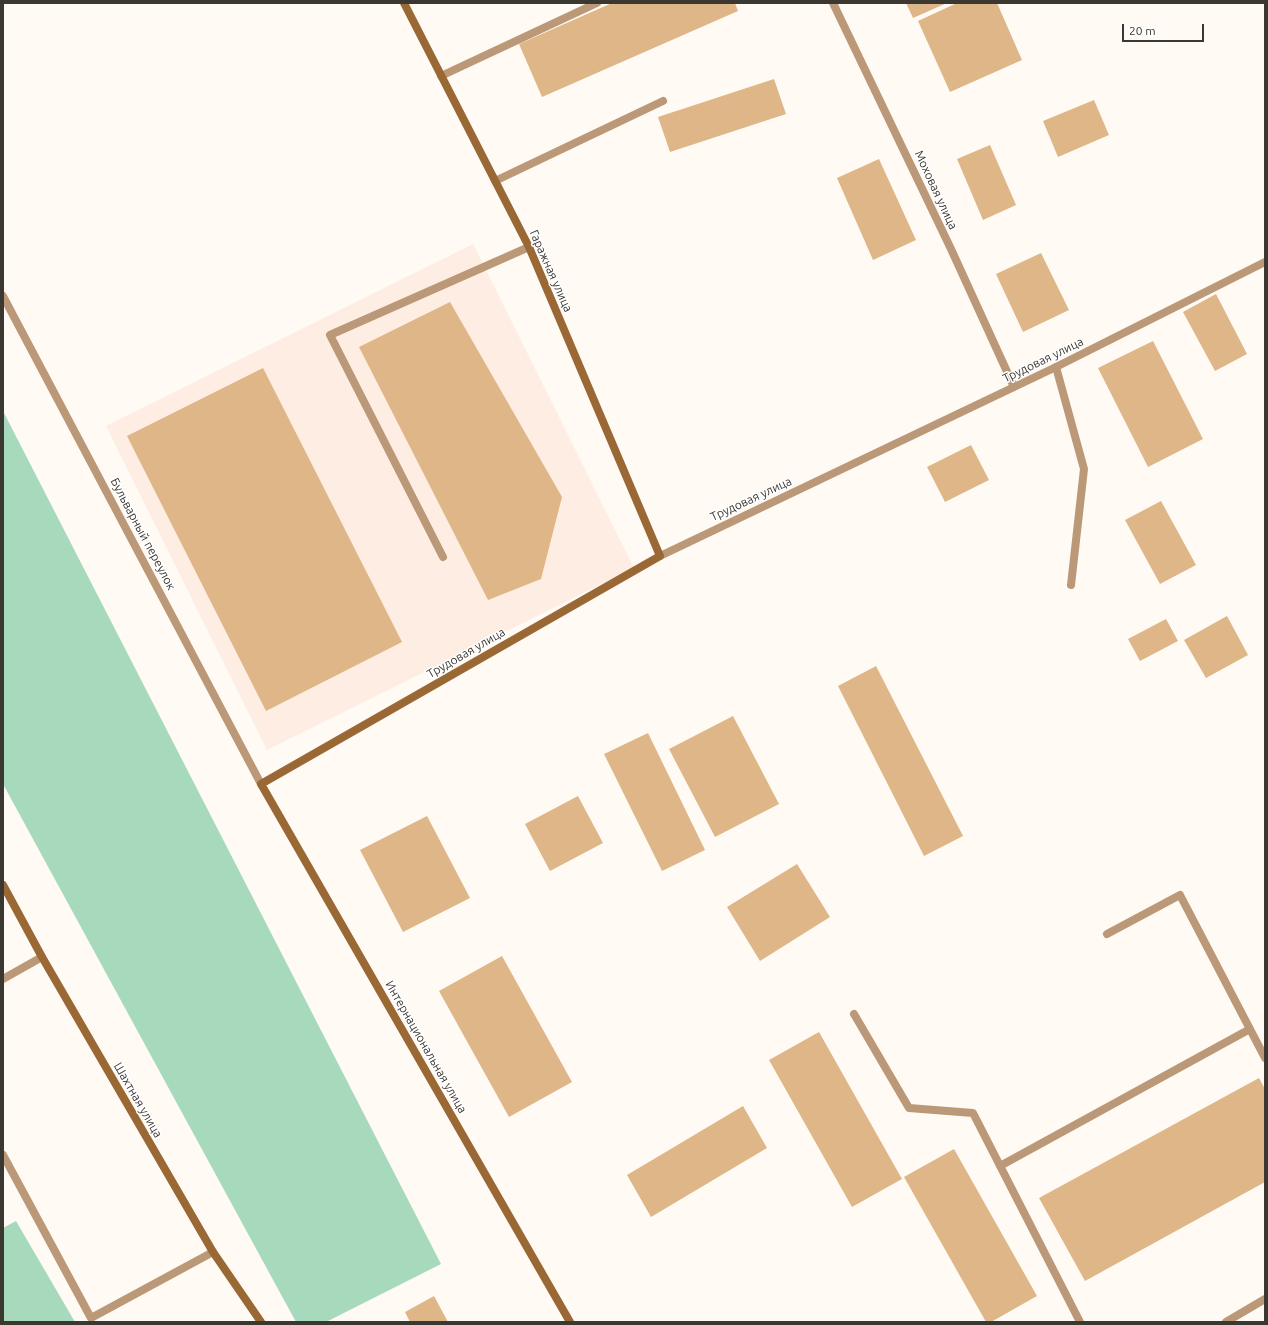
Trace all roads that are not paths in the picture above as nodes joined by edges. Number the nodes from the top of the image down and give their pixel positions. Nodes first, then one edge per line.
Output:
1 (404, 3) edge
2 (597, 3) edge
3 (834, 3) edge
4 (441, 76) junction
5 (663, 101) dead end
6 (495, 181) junction
7 (529, 247) junction
8 (1265, 262) edge
9 (3, 296) edge
10 (1056, 367) junction
11 (1014, 387) junction
12 (660, 556) junction
13 (443, 557) dead end
14 (1071, 585) dead end
15 (261, 784) junction
16 (3, 885) edge
17 (1107, 934) dead end
18 (42, 957) junction
19 (3, 979) edge
20 (854, 1014) dead end
21 (1250, 1029) junction
22 (1265, 1058) edge
23 (3, 1155) edge
24 (1000, 1166) junction
25 (213, 1252) junction
26 (1265, 1299) edge
27 (261, 1322) edge
28 (570, 1322) edge
29 (1080, 1322) edge
30 (1226, 1322) edge

1 - 4 street, Гаражная улица
2 - 4 street
3 - 11 street, Моховая улица
4 - 6 street, Гаражная улица
5 - 6 street
6 - 7 street, Гаражная улица
7 - 12 street, Гаражная улица
7 - 13 street
8 - 10 street, Трудовая улица
9 - 15 street, Бульварный переулок
10 - 11 street, Трудовая улица
10 - 14 street
11 - 12 street, Трудовая улица
12 - 15 street, Трудовая улица
15 - 28 street, Интернациональная улица
16 - 18 street, Шахтная улица
17 - 21 street
18 - 19 street
18 - 25 street, Шахтная улица
20 - 24 street
21 - 22 street
21 - 24 street
23 - 25 street
24 - 29 street
25 - 27 street, Шахтная улица
26 - 30 street

